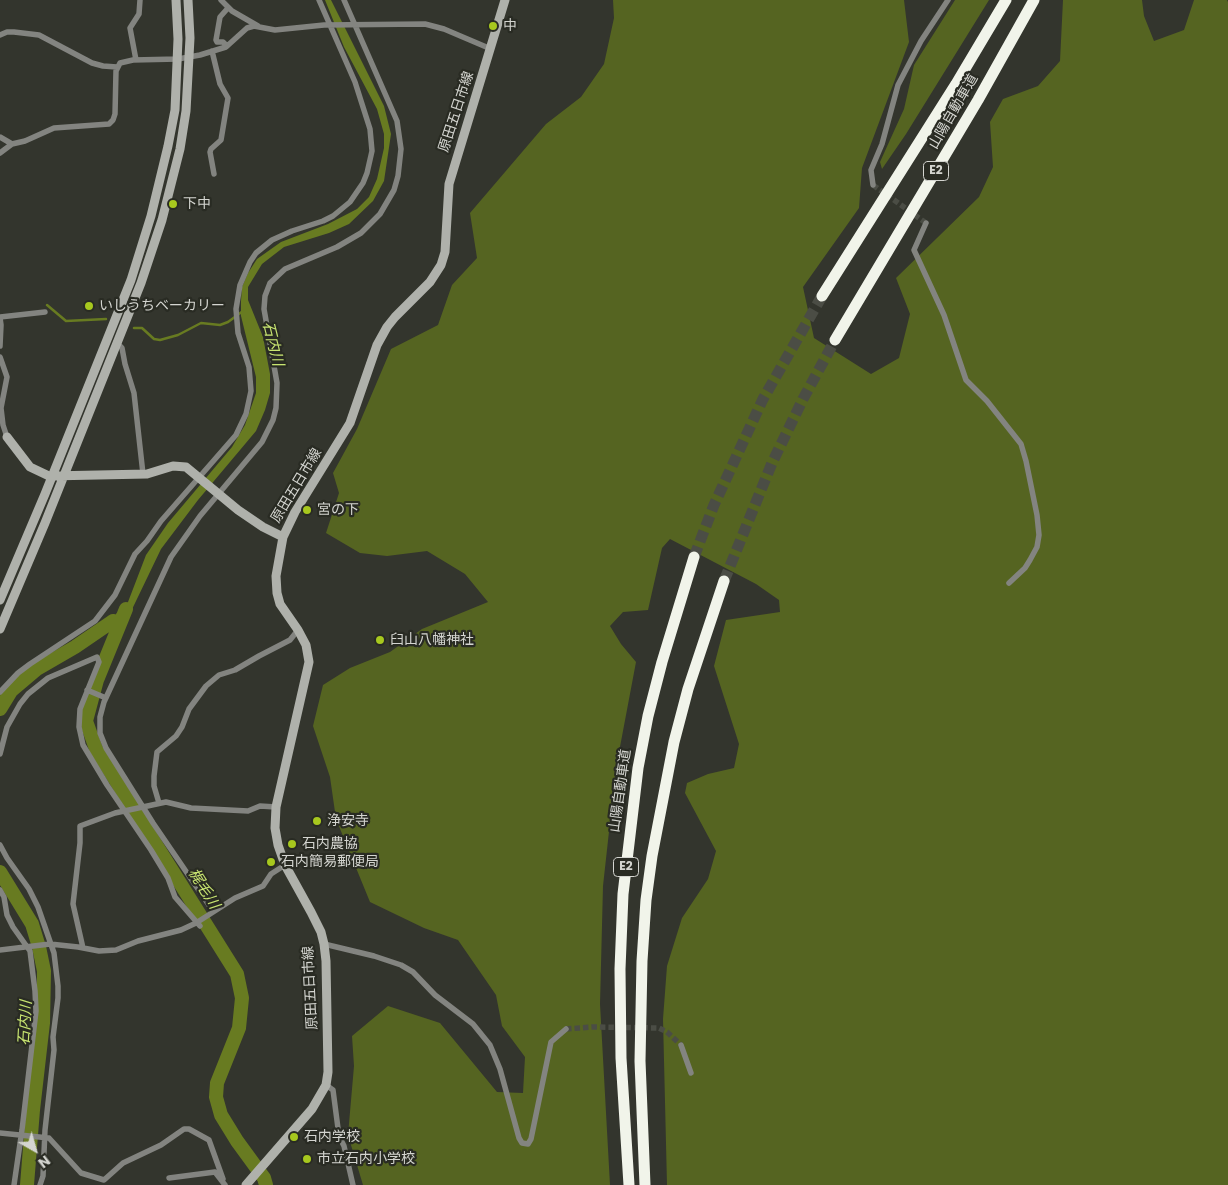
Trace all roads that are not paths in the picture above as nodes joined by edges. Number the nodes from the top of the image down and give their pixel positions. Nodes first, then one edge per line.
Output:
1 (140, 0) edge
2 (176, 0) edge
3 (188, 0) edge
4 (221, 0) edge
5 (320, 0) edge
6 (344, 0) edge
7 (505, 0) edge
8 (948, 0) edge
9 (1006, 0) edge
10 (1034, 0) edge
11 (228, 8) junction
12 (354, 24) junction
13 (332, 25) junction
14 (258, 26) junction
15 (0, 35) edge
16 (227, 46) junction
17 (491, 49) junction
18 (212, 51) junction
19 (189, 57) junction
20 (178, 59) junction
21 (136, 60) junction
22 (117, 67) junction
23 (0, 137) edge
24 (12, 144) junction
25 (0, 153) edge
26 (214, 174) dead end
27 (873, 185) dead end
28 (926, 223) dead end
29 (822, 296) tunnel mouth
30 (45, 312) dead end
31 (0, 317) edge
32 (835, 340) tunnel mouth
33 (116, 342) junction
34 (0, 346) edge
35 (0, 356) edge
36 (7, 437) joint
37 (143, 474) junction
38 (64, 476) junction
39 (52, 477) junction
40 (201, 478) junction
41 (219, 493) junction
42 (283, 537) junction
43 (694, 557) tunnel mouth
44 (724, 581) tunnel mouth
45 (1009, 583) dead end
46 (0, 600) edge
47 (0, 629) edge
48 (298, 630) junction
49 (87, 691) junction
50 (0, 692) edge
51 (105, 698) junction
52 (0, 754) edge
53 (158, 803) junction
54 (276, 807) junction
55 (143, 808) junction
56 (127, 812) junction
57 (0, 845) edge
58 (285, 865) junction
59 (0, 890) edge
60 (212, 912) junction
61 (198, 923) junction
62 (324, 944) junction
63 (50, 945) junction
64 (29, 946) junction
65 (83, 948) junction
66 (0, 950) edge
67 (566, 1029) tunnel mouth
68 (681, 1045) tunnel mouth
69 (691, 1073) dead end
70 (326, 1085) junction
71 (0, 1133) edge
72 (23, 1136) junction
73 (44, 1138) junction
74 (169, 1178) dead end
75 (223, 1183) edge
76 (14, 1185) edge
77 (40, 1185) edge
78 (246, 1185) edge
79 (353, 1185) edge
80 (629, 1185) edge
81 (645, 1185) edge

1 - 21 street
2 - 20 main road
3 - 19 main road
4 - 11 street
5 - 13 street
6 - 12 street
7 - 17 main road, 原田五日市線
8 - 27 street
9 - 29 highway, 山陽自動車道 / E2
10 - 32 highway, 山陽自動車道 / E2
11 - 14 street
11 - 16 street
12 - 13 street
12 - 17 street
12 - 41 street
13 - 14 street
13 - 40 street
14 - 16 street
15 - 22 street
16 - 18 street
17 - 42 main road, 原田五日市線
18 - 19 street
18 - 26 street
19 - 20 street
19 - 33 main road
20 - 21 street
20 - 39 main road
21 - 22 street
22 - 24 street
23 - 24 street
24 - 25 street
28 - 45 street
30 - 31 street
31 - 34 street
33 - 37 street
33 - 38 main road
35 - 36 street
36 - 39 main road
37 - 38 main road
37 - 40 main road
38 - 39 main road
38 - 47 main road
39 - 46 main road
40 - 41 main road
40 - 50 street
41 - 42 main road
41 - 51 street
42 - 48 main road, 原田五日市線
43 - 80 highway, 山陽自動車道 / E2
44 - 81 highway, E2
48 - 53 street
48 - 54 main road, 原田五日市線
49 - 51 street
49 - 52 street
49 - 56 street
51 - 55 street
53 - 54 street
53 - 55 street
54 - 58 main road, 原田五日市線
55 - 56 street
55 - 60 street
56 - 61 street
56 - 65 street
57 - 63 street
58 - 60 street
58 - 62 main road, 原田五日市線
59 - 64 street
60 - 61 street
61 - 65 street
62 - 67 street
62 - 70 main road, 原田五日市線
63 - 64 street
63 - 65 street
63 - 73 street
64 - 66 street
64 - 72 street
68 - 69 street
70 - 78 main road, 原田五日市線
70 - 79 street
71 - 72 street
72 - 73 street
72 - 76 street
73 - 75 street
73 - 77 street
74 - 75 street

